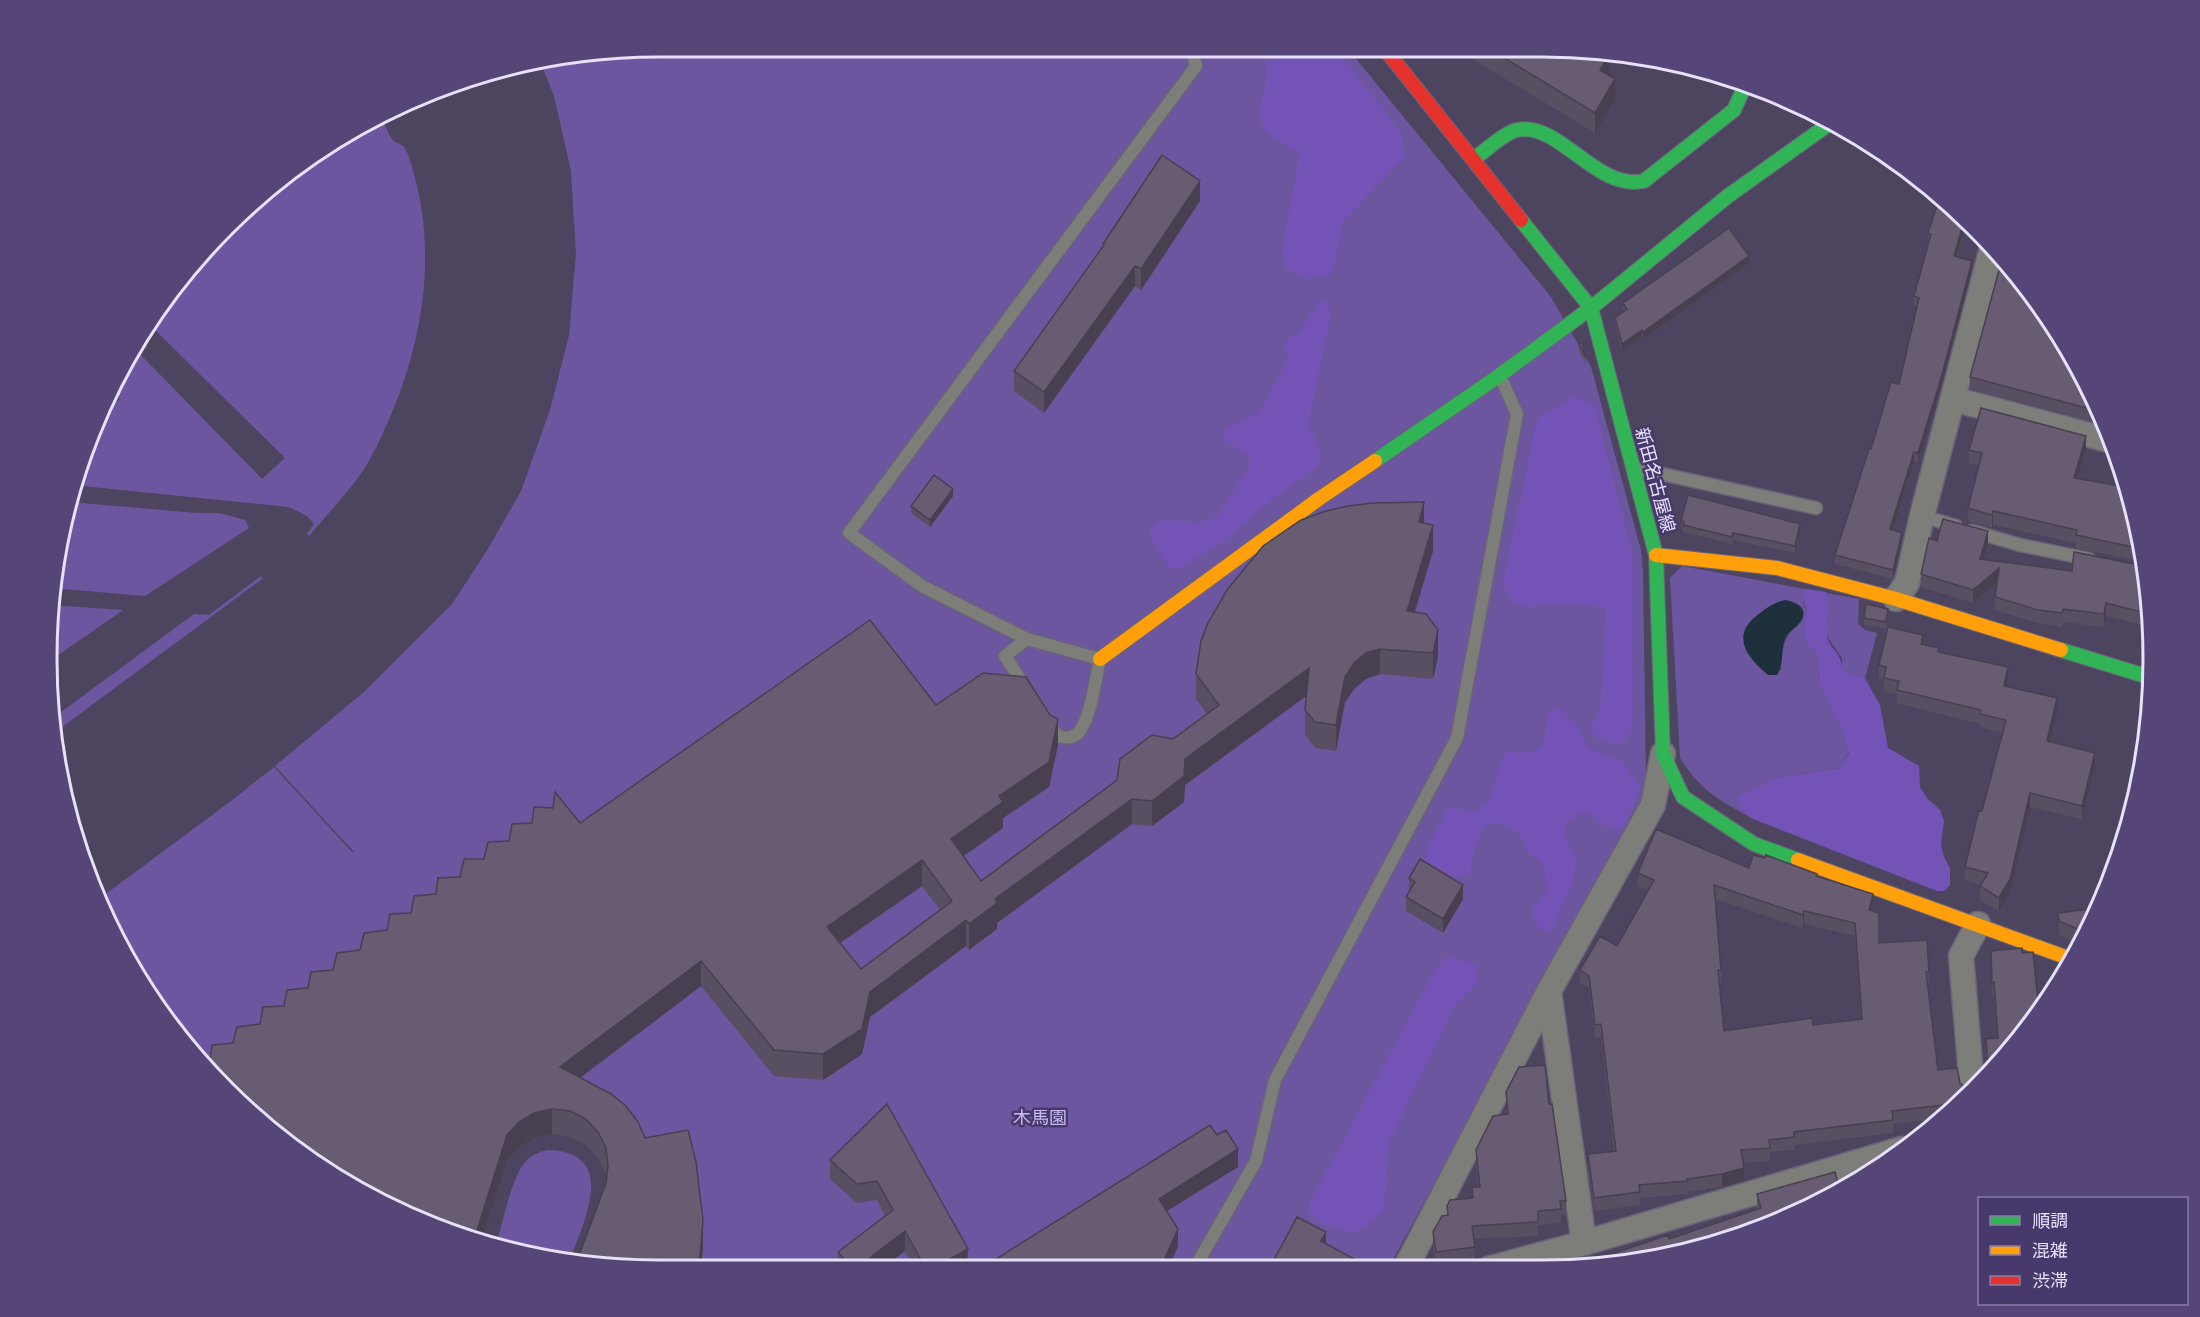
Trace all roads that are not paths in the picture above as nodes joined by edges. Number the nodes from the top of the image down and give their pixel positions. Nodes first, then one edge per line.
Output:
1 (1194, 57) edge
2 (1391, 57) edge
3 (1743, 92) edge
4 (1824, 128) edge
5 (1474, 159) junction
6 (1990, 257) edge
7 (1591, 308) junction
8 (1500, 375) junction
9 (1953, 399) junction
10 (2101, 438) edge
11 (1633, 468) junction
12 (1816, 508) dead end
13 (1922, 516) junction
14 (1656, 555) junction
15 (2100, 561) edge
16 (1896, 599) junction
17 (1027, 639) junction
18 (1100, 659) junction
19 (2143, 675) edge
20 (1663, 754) junction
21 (1977, 924) junction
22 (2064, 956) edge
23 (1549, 991) junction
24 (1971, 1079) edge
25 (1881, 1155) edge
26 (1584, 1243) junction
27 (1199, 1260) edge
28 (1410, 1260) edge
29 (1521, 1260) edge

1 - 17 lane
2 - 5 street, 新田名古屋線
3 - 5 street
4 - 7 street
5 - 7 street, 新田名古屋線
6 - 9 street
7 - 8 street
7 - 11 street, 新田名古屋線
8 - 18 street
8 - 27 lane
9 - 10 street
9 - 13 street
11 - 12 lane
11 - 14 street, 新田名古屋線
13 - 15 lane
13 - 16 street
14 - 16 street, 新田名古屋線
14 - 20 street
16 - 19 street, 新田名古屋線
17 - 18 lane
17 - 18 lane
20 - 21 street
20 - 23 street
21 - 22 street
21 - 24 street
23 - 26 street
23 - 28 street
25 - 26 street
26 - 29 street

